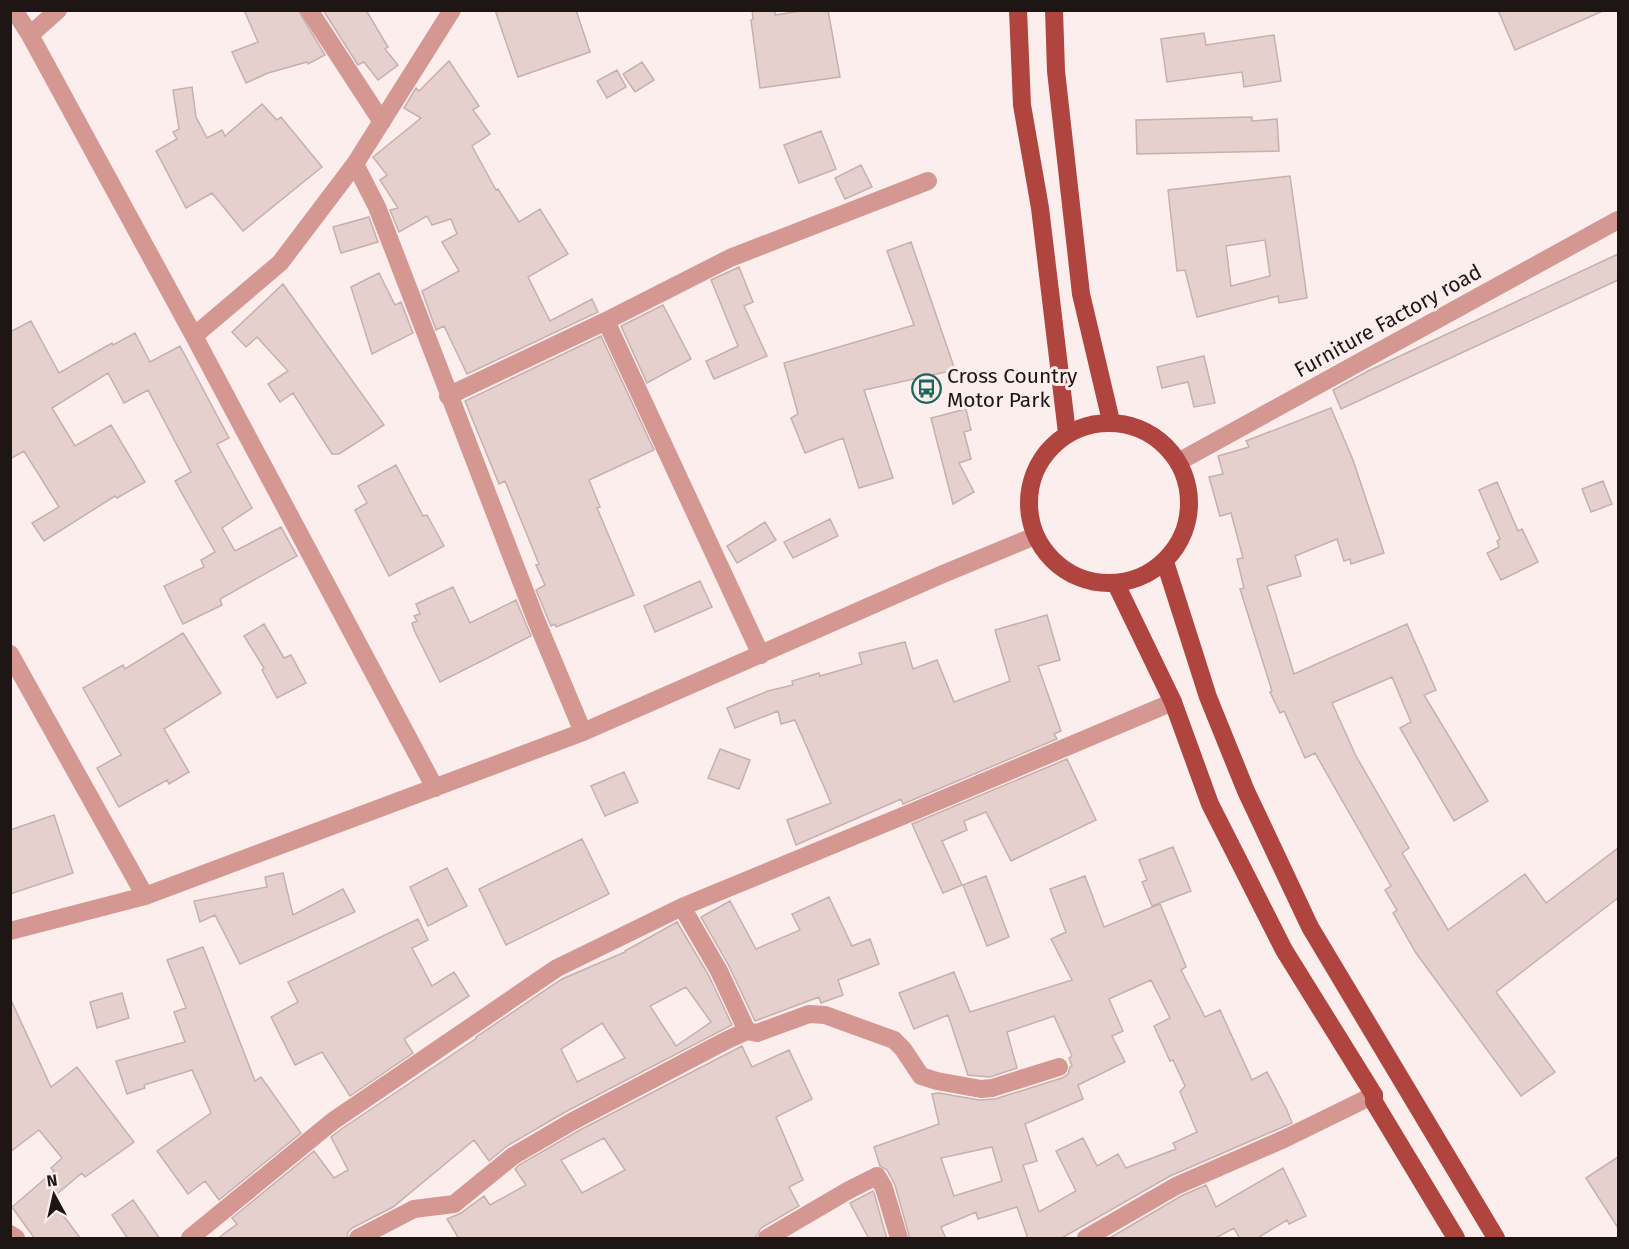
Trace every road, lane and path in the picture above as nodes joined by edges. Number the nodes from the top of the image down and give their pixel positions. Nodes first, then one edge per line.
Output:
1 (14, 10) edge
2 (58, 10) edge
3 (309, 10) edge
4 (452, 10) edge
5 (1018, 10) edge
6 (1054, 10) edge
7 (30, 35) junction
8 (382, 122) junction
9 (355, 164) junction
10 (928, 182) dead end
11 (1618, 220) edge
12 (606, 321) junction
13 (194, 336) junction
14 (448, 396) junction
15 (1111, 421) junction
16 (1067, 434) junction
17 (1180, 461) junction
18 (1035, 536) junction
19 (1165, 562) junction
20 (1116, 584) junction
21 (10, 654) edge
22 (760, 655) junction
23 (1173, 702) junction
24 (584, 732) junction
25 (435, 789) junction
26 (145, 896) junction
27 (682, 907) junction
28 (10, 932) edge
29 (747, 1031) junction
30 (1059, 1067) dead end
31 (1374, 1095) junction
32 (10, 1234) edge
33 (200, 1235) edge
34 (16, 1239) edge
35 (358, 1239) edge
36 (767, 1239) edge
37 (899, 1239) edge
38 (1086, 1239) edge
39 (1456, 1239) edge
40 (1496, 1239) edge

1 - 7 street
2 - 7 street
3 - 8 street
4 - 8 street
5 - 16 main road
6 - 15 main road
7 - 13 street
8 - 9 street
9 - 13 street
9 - 14 street
10 - 12 street
11 - 17 street, Furniture Factory road
12 - 14 street
12 - 22 street
13 - 25 street
14 - 24 street
15 - 16 main road
15 - 17 main road
16 - 18 main road
17 - 19 main road
18 - 20 main road
18 - 22 street
19 - 20 main road
19 - 40 main road
20 - 23 main road
21 - 26 street
22 - 24 street
23 - 27 street
23 - 31 main road
24 - 25 street
25 - 26 street
26 - 28 street
27 - 29 street
27 - 33 street
29 - 30 street
29 - 35 street
31 - 38 street
31 - 39 main road
32 - 34 street
36 - 37 street

